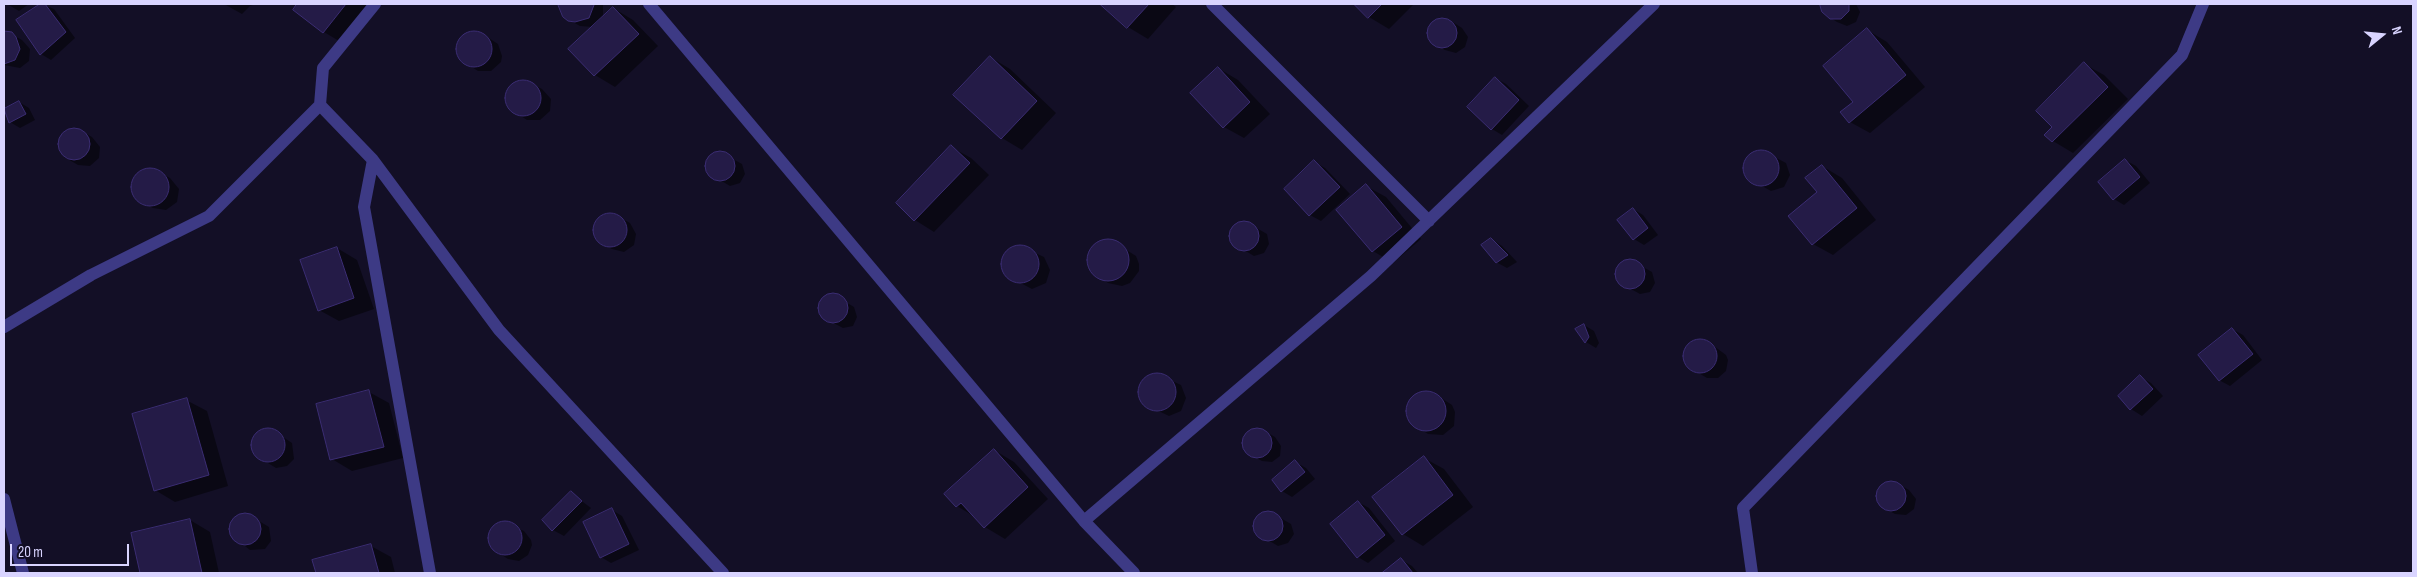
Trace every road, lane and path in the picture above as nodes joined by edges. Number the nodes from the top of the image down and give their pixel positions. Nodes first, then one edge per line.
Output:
1 (375, 4) edge
2 (649, 4) edge
3 (1212, 4) edge
4 (1654, 4) edge
5 (2204, 4) edge
6 (320, 105) junction
7 (372, 160) junction
8 (1428, 221) junction
9 (4, 327) edge
10 (4, 499) edge
11 (1084, 521) junction
12 (23, 573) edge
13 (430, 573) edge
14 (723, 573) edge
15 (1134, 573) edge
16 (1752, 573) edge

1 - 6 street
2 - 11 street
3 - 8 street
4 - 8 street
5 - 16 street
6 - 7 street
6 - 9 street
7 - 13 street
7 - 14 street
8 - 11 street
10 - 12 street
11 - 15 street

